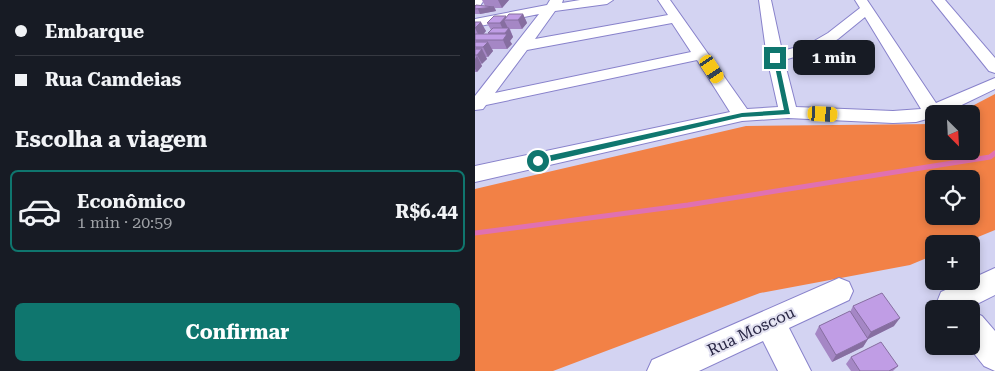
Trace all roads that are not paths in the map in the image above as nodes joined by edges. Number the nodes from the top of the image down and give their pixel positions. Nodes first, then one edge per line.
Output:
1 (478, 0) edge
2 (607, 0) edge
3 (664, 0) edge
4 (765, 0) edge
5 (938, 0) edge
6 (475, 3) edge
7 (554, 4) edge
8 (864, 4) edge
9 (676, 18) junction
10 (475, 23) edge
11 (522, 46) junction
12 (702, 54) junction
13 (775, 58) junction
14 (995, 68) edge
15 (995, 83) edge
16 (478, 104) edge
17 (928, 105) edge
18 (947, 105) edge
19 (788, 112) junction
20 (925, 114) edge
21 (742, 115) junction
22 (475, 174) edge
23 (995, 281) edge
24 (839, 291) dead end
25 (963, 300) edge
26 (769, 322) junction
27 (980, 337) edge
28 (995, 355) edge
29 (663, 371) edge
30 (795, 371) edge

1 - 6 street
2 - 7 street
3 - 9 street
4 - 13 street
5 - 14 street
7 - 10 street
7 - 11 street
8 - 13 street
8 - 17 street
9 - 11 street
9 - 12 street
11 - 16 street
12 - 16 street
12 - 21 street
13 - 19 street
15 - 18 street
19 - 20 street
19 - 21 street
21 - 22 street
23 - 25 street
24 - 26 street, Rua Moscou
26 - 29 street, Rua Moscou
26 - 30 street
27 - 28 street

